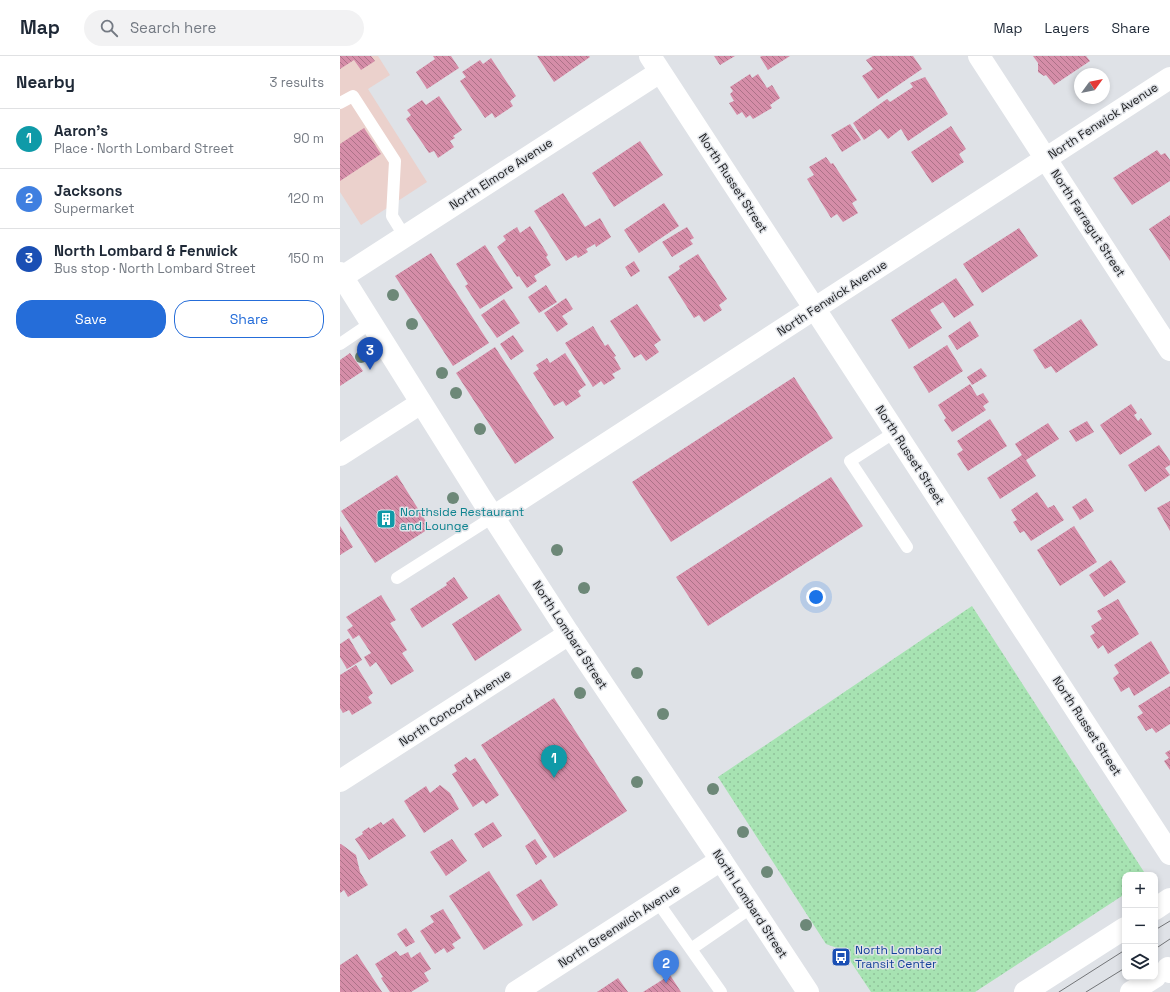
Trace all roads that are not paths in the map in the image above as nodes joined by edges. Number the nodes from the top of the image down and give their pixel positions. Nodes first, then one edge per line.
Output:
1 (979, 56) edge
2 (655, 64) edge
3 (1170, 78) edge
4 (340, 103) edge
5 (1046, 159) junction
6 (405, 237) junction
7 (341, 275) edge
8 (815, 309) junction
9 (371, 323) junction
10 (340, 344) edge
11 (1170, 350) edge
12 (421, 403) junction
13 (895, 432) junction
14 (340, 455) edge
15 (493, 517) junction
16 (907, 547) dead end
17 (397, 578) dead end
18 (569, 634) junction
19 (340, 781) edge
20 (1170, 854) edge
21 (721, 860) junction
22 (1170, 899) edge
23 (657, 901) junction
24 (752, 907) junction
25 (1156, 908) edge
26 (1122, 930) edge
27 (691, 949) junction
28 (1163, 972) edge
29 (516, 992) edge
30 (721, 992) edge
31 (808, 992) edge
32 (1025, 992) edge
33 (1131, 992) edge

1 - 5 street, North Farragut Street
2 - 6 street, North Elmore Avenue
2 - 8 street, North Russet Street
3 - 5 street, North Fenwick Avenue
4 - 6 lane
5 - 8 street, North Fenwick Avenue
5 - 11 street, North Farragut Street
6 - 7 street, North Elmore Avenue
7 - 9 street, North Lombard Street
8 - 13 street, North Russet Street
8 - 15 street, North Fenwick Avenue
9 - 10 lane
9 - 12 street, North Lombard Street
12 - 14 street
12 - 15 street, North Lombard Street
13 - 16 lane
13 - 20 street, North Russet Street
15 - 17 lane
15 - 18 street, North Lombard Street
18 - 19 street, North Concord Avenue
18 - 21 street, North Lombard Street
21 - 23 street, North Greenwich Avenue
21 - 24 street, North Lombard Street
22 - 25 street
23 - 27 lane
23 - 29 street, North Greenwich Avenue
24 - 27 lane
24 - 31 street, North Lombard Street
26 - 32 street
27 - 30 lane
28 - 33 street

